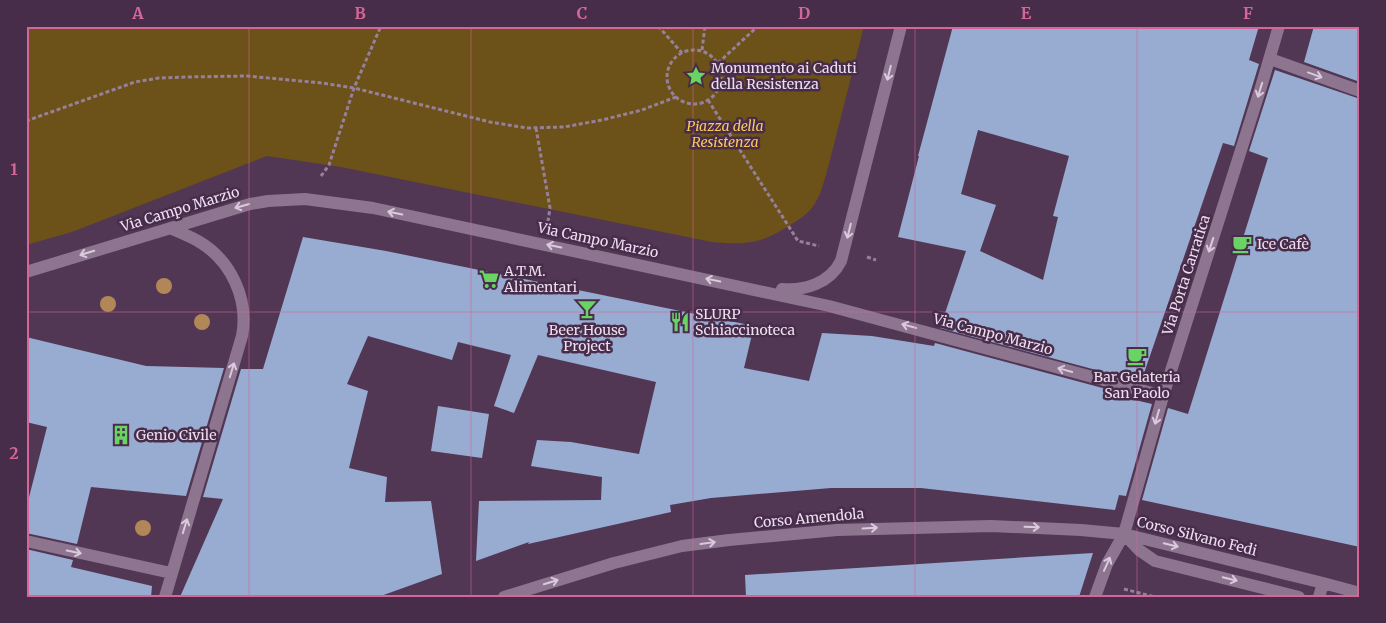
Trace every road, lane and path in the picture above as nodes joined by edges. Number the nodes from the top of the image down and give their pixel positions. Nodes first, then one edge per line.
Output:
1 (381, 26) edge
2 (658, 26) edge
3 (705, 26) edge
4 (758, 26) edge
5 (901, 26) edge
6 (1278, 26) edge
7 (702, 50) junction
8 (682, 53) junction
9 (1270, 59) junction
10 (718, 63) junction
11 (354, 88) junction
12 (1360, 91) edge
13 (676, 96) junction
14 (708, 100) junction
15 (26, 122) edge
16 (536, 128) junction
17 (305, 199) junction
18 (170, 228) junction
19 (543, 244) junction
20 (843, 252) junction
21 (876, 260) dead end
22 (26, 272) edge
23 (735, 285) junction
24 (1163, 396) junction
25 (1124, 534) junction
26 (26, 541) edge
27 (171, 573) junction
28 (1323, 583) junction
29 (1128, 590) dead end
30 (1360, 594) edge
31 (165, 597) edge
32 (504, 597) edge
33 (1095, 597) edge
34 (1155, 597) edge
35 (1299, 597) edge
36 (1318, 597) edge

1 - 11 path
2 - 8 path
3 - 7 path
4 - 10 path
5 -> 20 street
6 - 9 street, Via Porta Carratica
7 - 8 path
7 - 10 path
8 - 13 path
9 -> 12 street
9 -> 24 street, Via Porta Carratica
10 - 14 path
11 - 15 path
11 - 16 path
11 - 17 path
13 - 14 path
13 - 16 path
14 - 20 path
16 - 19 path
17 -> 18 street, Via Campo Marzio
19 -> 17 street, Via Campo Marzio
18 -> 22 street, Via Campo Marzio
27 -> 18 street
23 -> 19 street, Via Campo Marzio
20 - 21 path
20 - 23 street
24 -> 23 street, Via Campo Marzio
24 -> 25 street, Via Porta Carratica
25 -> 28 street, Corso Silvano Fedi
32 -> 25 street, Corso Amendola
33 -> 25 street, Via Porta Carratica
25 -> 35 street, Corso Silvano Fedi
26 -> 27 street
27 - 31 street
28 - 30 street, Corso Silvano Fedi
28 - 36 street
29 - 34 path

